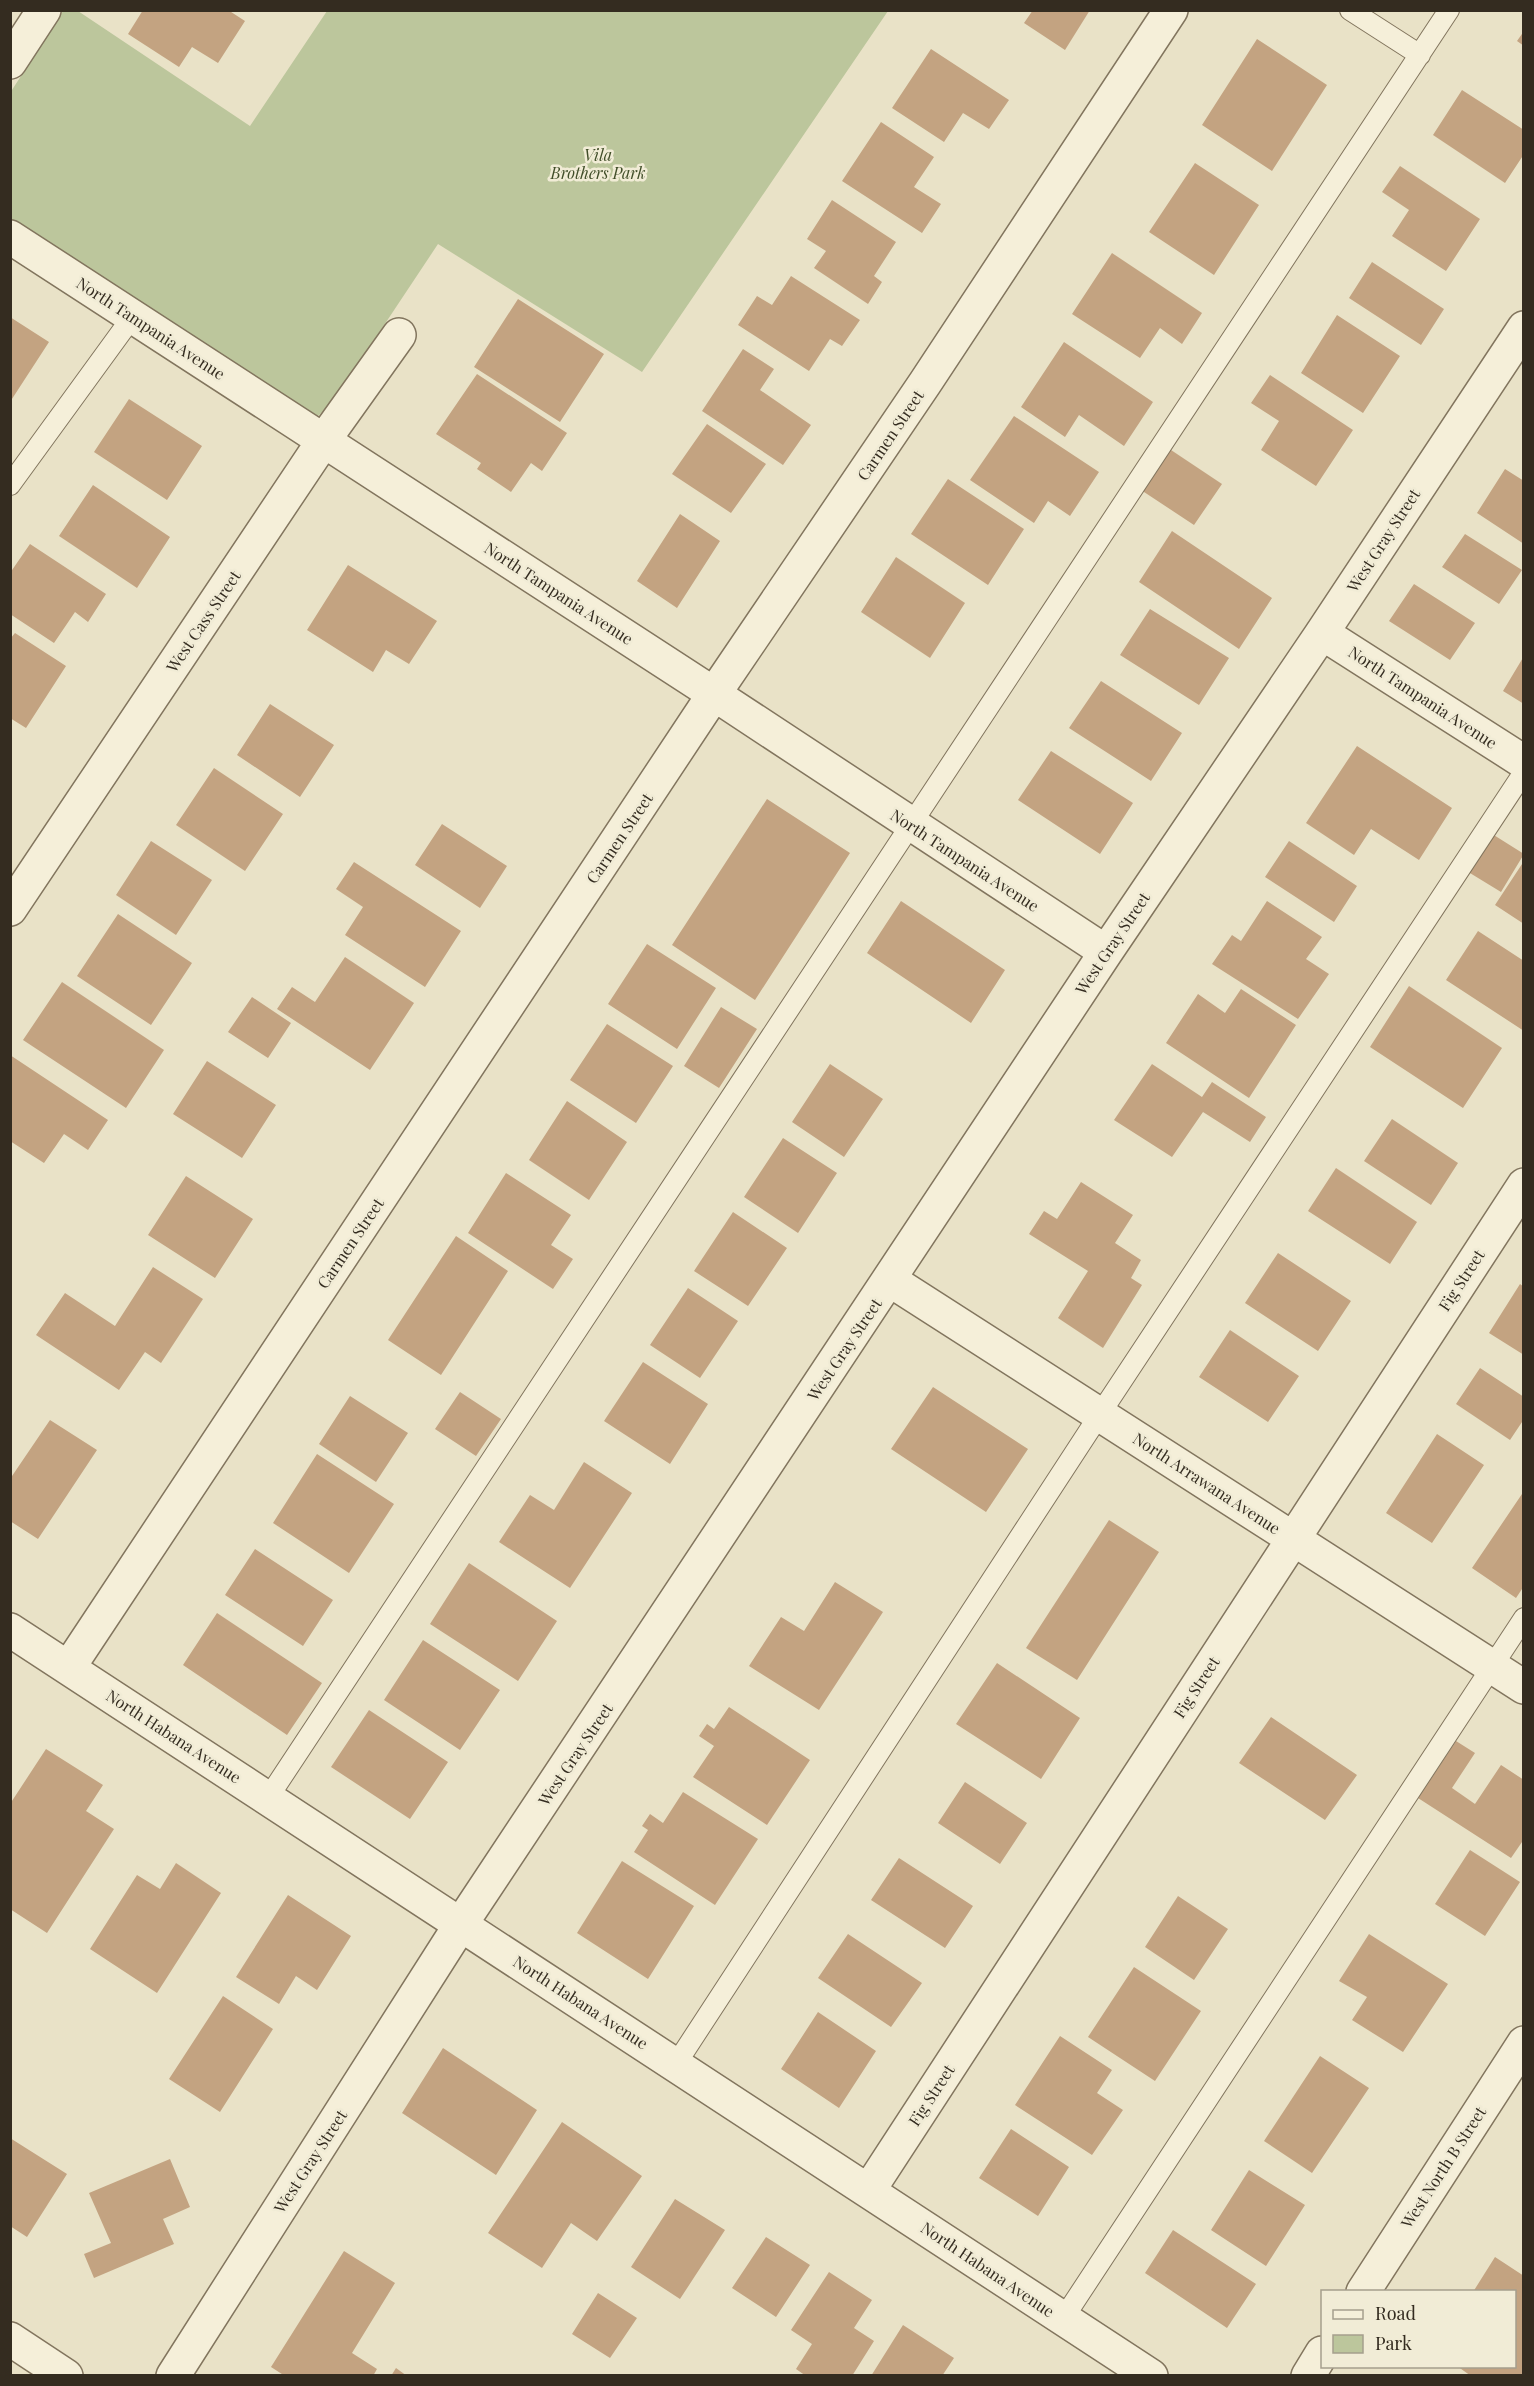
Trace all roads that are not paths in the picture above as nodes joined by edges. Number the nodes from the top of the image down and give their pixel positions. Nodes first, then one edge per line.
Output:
1 (44, 10) edge
2 (1171, 10) edge
3 (1350, 10) edge
4 (1449, 10) edge
5 (1420, 55) junction
6 (10, 62) edge
7 (10, 237) edge
8 (133, 316) junction
9 (1524, 328) edge
10 (399, 335) dead end
11 (324, 440) junction
12 (10, 485) edge
13 (1322, 633) junction
14 (714, 694) junction
15 (1524, 762) edge
16 (1524, 772) edge
17 (911, 824) junction
18 (10, 909) edge
19 (1106, 952) junction
20 (1524, 1185) edge
21 (890, 1280) junction
22 (1100, 1414) junction
23 (1293, 1538) junction
24 (1524, 1618) edge
25 (10, 1630) edge
26 (69, 1667) junction
27 (1492, 1667) junction
28 (1524, 1687) edge
29 (268, 1798) junction
30 (462, 1924) junction
31 (1524, 2043) edge
32 (676, 2064) junction
33 (869, 2190) junction
34 (1364, 2290) edge
35 (1063, 2319) junction
36 (10, 2339) edge
37 (1321, 2356) edge
38 (1140, 2373) edge
39 (66, 2376) edge
40 (173, 2376) edge
41 (1308, 2376) edge

1 - 6 street
2 - 14 street, Carmen Street
3 - 5 lane
4 - 5 lane
5 - 17 lane
7 - 8 street, North Tampania Avenue
8 - 11 street, North Tampania Avenue
8 - 12 lane
9 - 13 street, West Gray Street
10 - 11 street, West Cass Street
11 - 14 street, North Tampania Avenue
11 - 18 street, West Cass Street
13 - 15 street, North Tampania Avenue
13 - 19 street, West Gray Street
14 - 17 street, North Tampania Avenue
14 - 26 street, Carmen Street
16 - 22 lane
17 - 19 street, North Tampania Avenue
17 - 29 lane
19 - 21 street, West Gray Street
20 - 23 street, Fig Street
21 - 22 street, North Arrawana Avenue
21 - 30 street, West Gray Street
22 - 23 street, North Arrawana Avenue
22 - 32 lane
23 - 27 street, North Arrawana Avenue
23 - 33 street, Fig Street
24 - 27 lane
25 - 26 street, North Habana Avenue
26 - 29 street, North Habana Avenue
27 - 28 street, North Arrawana Avenue
27 - 35 lane
29 - 30 street, North Habana Avenue
30 - 32 street, North Habana Avenue
30 - 40 street, West Gray Street
31 - 34 street, West North B Street
32 - 33 street, North Habana Avenue
33 - 35 street, North Habana Avenue
35 - 38 street, North Habana Avenue
36 - 39 street
37 - 41 street

